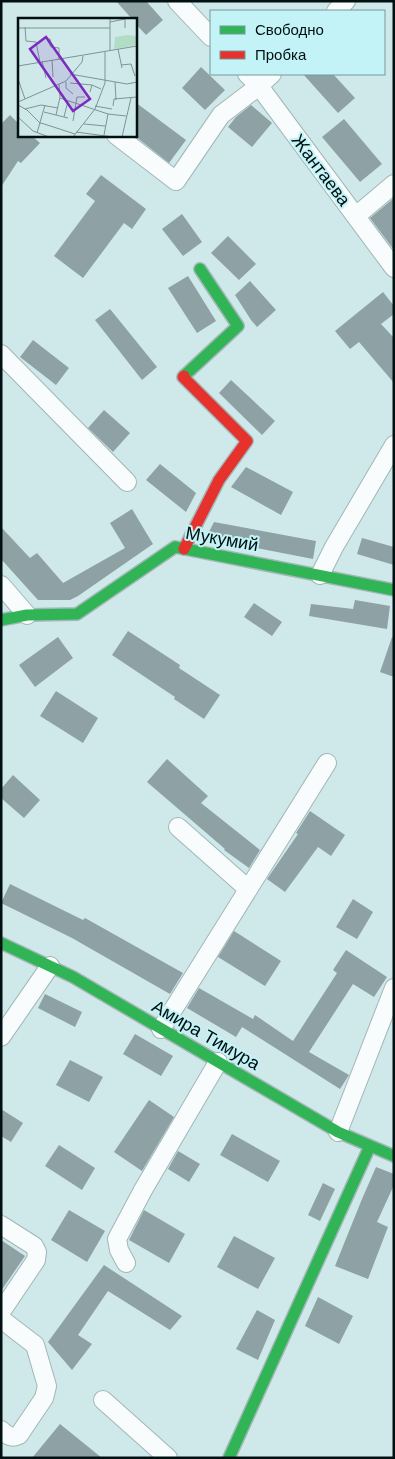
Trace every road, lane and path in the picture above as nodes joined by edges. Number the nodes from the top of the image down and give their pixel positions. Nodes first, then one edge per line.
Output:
1 (177, 1) edge
2 (346, 1) edge
3 (337, 10) edge
4 (210, 36) edge
5 (269, 75) edge
6 (253, 80) edge
7 (117, 136) edge
8 (394, 184) edge
9 (356, 216) junction
10 (394, 268) edge
11 (200, 269) dead end
12 (1, 354) edge
13 (394, 445) edge
14 (127, 482) dead end
15 (184, 549) junction
16 (320, 575) junction
17 (1, 585) edge
18 (394, 590) edge
19 (28, 615) junction
20 (1, 620) edge
21 (327, 763) dead end
22 (178, 827) dead end
23 (248, 889) junction
24 (1, 944) edge
25 (50, 966) junction
26 (394, 988) edge
27 (161, 1029) junction
28 (1, 1037) edge
29 (218, 1062) junction
30 (338, 1132) junction
31 (370, 1146) junction
32 (394, 1156) edge
33 (1, 1225) edge
34 (126, 1263) dead end
35 (1, 1312) edge
36 (1, 1319) edge
37 (103, 1400) dead end
38 (1, 1430) edge
39 (168, 1458) edge
40 (229, 1458) edge

1 - 4 street
2 - 3 street
5 - 6 street
6 - 7 street
6 - 9 street, Жантаева
8 - 9 street
9 - 10 street, Жантаева
11 - 15 street
12 - 14 street
13 - 16 street
15 - 16 street, Мукумий
15 - 19 street, Мукумий
16 - 18 street, Мукумий
17 - 19 street
19 - 20 street, Мукумий
21 - 23 street
22 - 23 street
23 - 27 street
24 - 25 street, Амира Тимура
25 - 27 street, Амира Тимура
25 - 28 street
26 - 30 street
27 - 29 street, Амира Тимура
29 - 30 street, Амира Тимура
29 - 34 street
30 - 31 street, Амира Тимура
31 - 32 street, Амира Тимура
31 - 40 street
33 - 35 street
36 - 38 street
37 - 39 street

